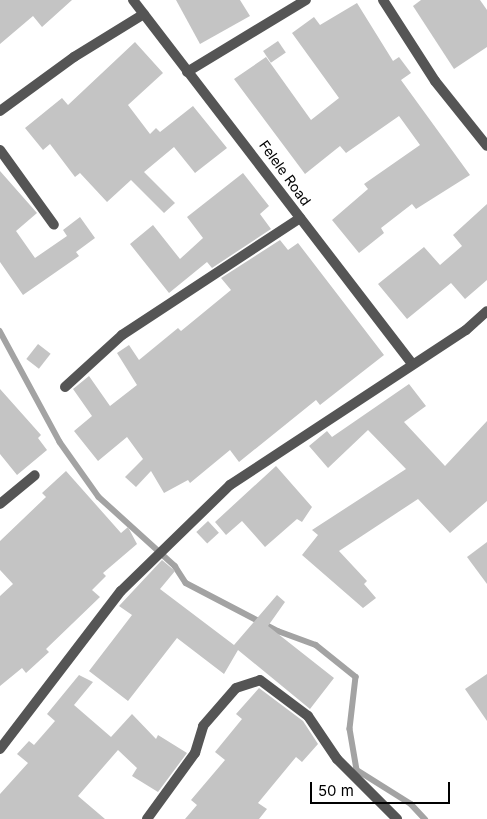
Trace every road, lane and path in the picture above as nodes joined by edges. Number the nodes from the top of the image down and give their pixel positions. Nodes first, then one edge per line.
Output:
1 (133, 0) edge
2 (306, 0) edge
3 (383, 0) edge
4 (144, 14) junction
5 (187, 72) junction
6 (0, 112) edge
7 (487, 146) edge
8 (0, 150) edge
9 (300, 218) junction
10 (54, 225) dead end
11 (487, 310) edge
12 (412, 364) junction
13 (65, 387) dead end
14 (35, 475) dead end
15 (0, 504) edge
16 (0, 749) edge
17 (147, 819) edge
18 (397, 819) edge

1 - 4 street, Felele Road
2 - 5 street
3 - 7 street
4 - 5 street, Felele Road
4 - 6 street
5 - 9 street, Felele Road
8 - 10 street
9 - 12 street, Felele Road
9 - 13 street
11 - 12 street
12 - 16 street
14 - 15 street
17 - 18 street

